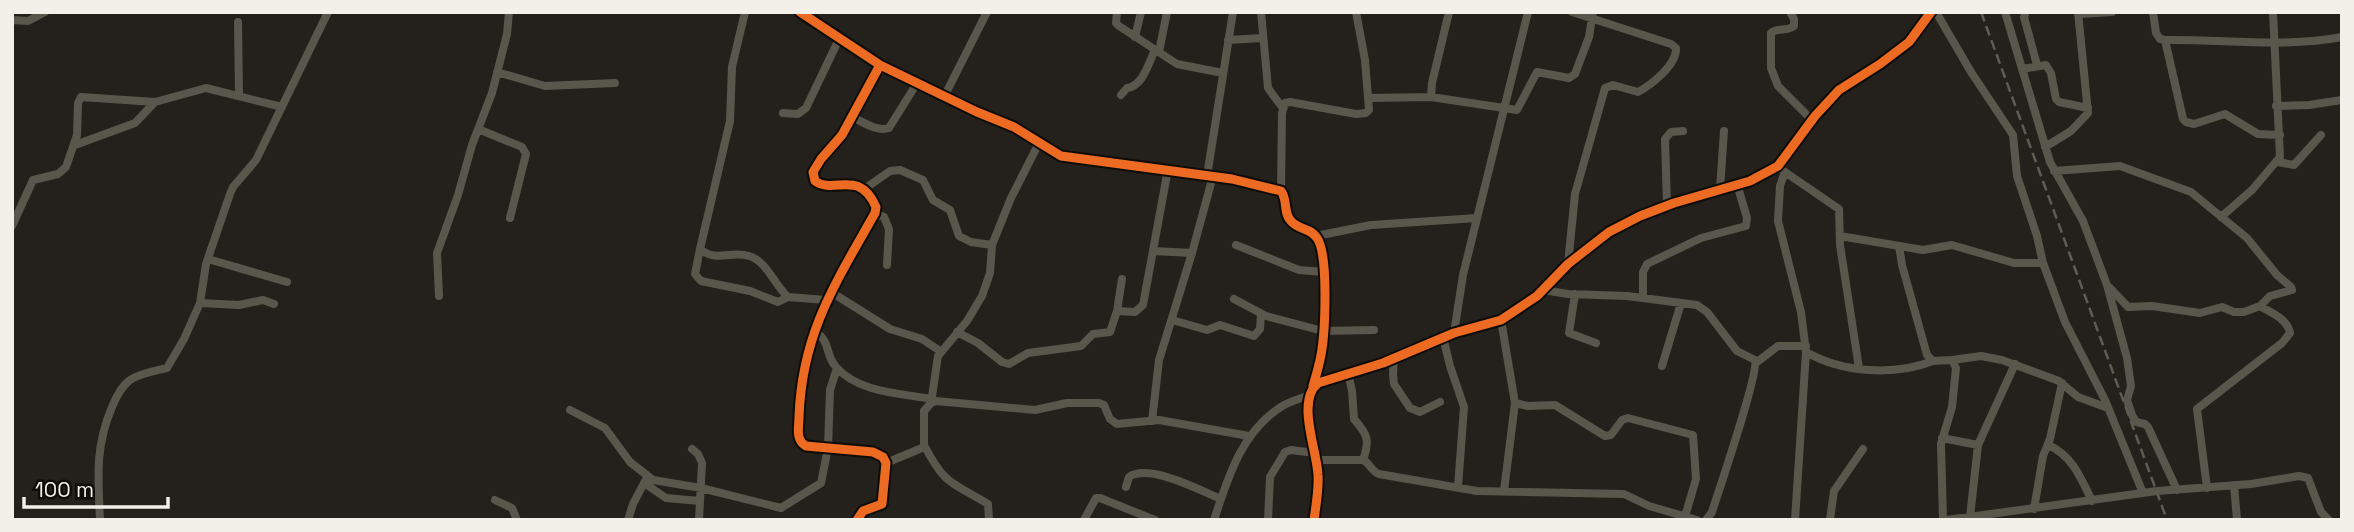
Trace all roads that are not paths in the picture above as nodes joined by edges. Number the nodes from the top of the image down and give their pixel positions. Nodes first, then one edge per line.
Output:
1 (45, 12) edge
2 (328, 12) edge
3 (509, 12) edge
4 (745, 12) edge
5 (987, 12) edge
6 (1117, 12) edge
7 (1141, 12) edge
8 (1167, 12) edge
9 (1233, 12) edge
10 (1261, 12) edge
11 (1356, 12) edge
12 (1449, 12) edge
13 (1528, 12) edge
14 (1572, 12) edge
15 (1790, 12) edge
16 (1933, 12) edge
17 (2005, 12) edge
18 (2026, 12) edge
19 (2112, 12) edge
20 (2153, 12) edge
21 (2273, 12) edge
22 (805, 13) edge
23 (2079, 13) edge
24 (1592, 15) edge
25 (12, 20) edge
26 (238, 22) dead end
27 (1135, 37) junction
28 (2342, 37) edge
29 (1263, 38) junction
30 (839, 39) junction
31 (1228, 40) junction
32 (2165, 40) junction
33 (2275, 42) junction
34 (1157, 51) junction
35 (880, 65) junction
36 (2037, 65) junction
37 (2022, 69) junction
38 (497, 72) junction
39 (1223, 73) junction
40 (615, 83) dead end
41 (917, 83) junction
42 (239, 95) junction
43 (1121, 95) dead end
44 (944, 97) junction
45 (1431, 97) junction
46 (1369, 98) junction
47 (2342, 100) edge
48 (155, 102) junction
49 (2276, 106) junction
50 (282, 107) junction
51 (1282, 107) junction
52 (1503, 108) junction
53 (2088, 108) junction
54 (783, 113) dead end
55 (852, 117) junction
56 (1812, 120) junction
57 (478, 129) junction
58 (1683, 131) dead end
59 (1724, 131) dead end
60 (2280, 135) junction
61 (2321, 135) dead end
62 (1039, 143) junction
63 (75, 145) junction
64 (2045, 146) junction
65 (2278, 162) junction
66 (1168, 169) junction
67 (1781, 169) junction
68 (2054, 171) junction
69 (1210, 176) junction
70 (1737, 184) junction
71 (1720, 189) junction
72 (863, 190) junction
73 (1281, 191) junction
74 (1667, 205) junction
75 (875, 213) junction
76 (2221, 217) junction
77 (510, 218) dead end
78 (1477, 218) junction
79 (12, 226) edge
80 (1316, 236) junction
81 (1840, 236) junction
82 (992, 245) junction
83 (1236, 246) dead end
84 (1899, 246) junction
85 (700, 250) junction
86 (1153, 251) junction
87 (1192, 253) junction
88 (208, 259) junction
89 (2043, 263) junction
90 (1568, 264) junction
91 (887, 265) dead end
92 (1324, 272) junction
93 (1122, 279) dead end
94 (287, 282) dead end
95 (2107, 285) junction
96 (1543, 290) junction
97 (1575, 294) junction
98 (439, 296) dead end
99 (828, 296) junction
100 (788, 297) junction
101 (1643, 298) junction
102 (1234, 299) dead end
103 (200, 303) junction
104 (1681, 303) junction
105 (275, 304) dead end
106 (2260, 306) junction
107 (1117, 311) junction
108 (1261, 314) junction
109 (1172, 320) junction
110 (1501, 320) junction
111 (1374, 330) dead end
112 (814, 331) junction
113 (1323, 331) junction
114 (957, 332) junction
115 (1454, 333) junction
116 (1444, 337) junction
117 (1596, 343) dead end
118 (1806, 349) junction
119 (940, 351) junction
120 (1394, 358) junction
121 (1952, 360) junction
122 (1933, 361) junction
123 (1757, 362) junction
124 (2015, 364) junction
125 (1662, 366) dead end
126 (837, 368) junction
127 (1859, 368) junction
128 (1348, 373) junction
129 (2062, 383) junction
130 (1312, 391) junction
131 (931, 401) junction
132 (1440, 402) dead end
133 (1515, 403) junction
134 (2108, 408) junction
135 (570, 410) dead end
136 (1152, 421) junction
137 (1249, 436) junction
138 (1942, 438) junction
139 (925, 445) junction
140 (1978, 445) junction
141 (2048, 445) junction
142 (828, 447) junction
143 (692, 449) dead end
144 (1863, 449) dead end
145 (1315, 456) junction
146 (1363, 460) junction
147 (886, 463) junction
148 (646, 480) junction
149 (2234, 485) junction
150 (1126, 487) dead end
151 (1458, 487) junction
152 (701, 488) junction
153 (2207, 488) junction
154 (2177, 490) junction
155 (1504, 491) junction
156 (2143, 493) junction
157 (1221, 499) junction
158 (495, 500) dead end
159 (701, 501) junction
160 (2092, 501) junction
161 (776, 508) junction
162 (2034, 509) junction
163 (2012, 516) edge
164 (1970, 517) junction
165 (1684, 518) edge
166 (100, 520) edge
167 (517, 520) edge
168 (628, 520) edge
169 (699, 520) edge
170 (780, 520) edge
171 (857, 520) edge
172 (989, 520) edge
173 (1084, 520) edge
174 (1155, 520) edge
175 (1214, 520) edge
176 (1268, 520) edge
177 (1314, 520) edge
178 (1697, 520) edge
179 (1706, 520) edge
180 (1795, 520) edge
181 (1830, 520) edge
182 (1948, 520) edge
183 (2237, 520) edge
184 (2329, 520) edge

1 - 25 street
2 - 50 street
3 - 38 street
4 - 85 street
5 - 44 street
6 - 27 street
7 - 27 street
8 - 34 street
9 - 31 street
10 - 29 street
11 - 46 street
12 - 45 street
13 - 52 street
14 - 24 street
15 - 56 street
16 - 56 street
16 - 89 street
17 - 37 street
18 - 36 street
19 - 23 street
20 - 32 street
21 - 33 street
22 - 30 street
23 - 53 street
24 - 52 street
24 - 90 street
26 - 42 street
27 - 34 street
28 - 33 street
29 - 31 street
29 - 51 street
30 - 35 street
30 - 54 street
31 - 39 street
32 - 33 street
32 - 60 street
33 - 49 street
34 - 39 street
34 - 43 street
35 - 41 street
35 - 55 street
36 - 37 street
36 - 53 street
37 - 64 street
38 - 40 street
38 - 57 street
39 - 69 street
41 - 44 street
41 - 55 street
42 - 48 street
42 - 50 street
44 - 62 street
45 - 46 street
45 - 52 street
46 - 51 street
47 - 49 street
48 - 63 street
48 - 63 street
49 - 60 street
50 - 88 street
51 - 73 street
52 - 78 street
53 - 64 street
55 - 72 street
56 - 67 street
57 - 77 street
57 - 98 street
58 - 74 street
59 - 71 street
60 - 65 street
61 - 65 street
62 - 66 street
62 - 82 street
63 - 79 street
64 - 68 street
65 - 76 street
66 - 69 street
66 - 86 street
67 - 70 street
67 - 81 street
67 - 118 street
68 - 76 street
68 - 95 street
69 - 73 street
69 - 87 street
70 - 71 street
70 - 101 street
71 - 74 street
72 - 75 street
72 - 82 street
73 - 80 street
74 - 90 street
75 - 91 street
75 - 99 street
76 - 106 street
78 - 80 street
78 - 115 street
80 - 92 street
81 - 84 street
81 - 127 street
82 - 114 street
83 - 92 street
84 - 89 street
84 - 122 street
85 - 100 street
85 - 100 street
86 - 87 street
86 - 107 street
87 - 109 street
88 - 94 street
88 - 103 street
89 - 134 street
90 - 96 street
92 - 113 street
93 - 107 street
95 - 106 street
95 - 154 street
96 - 97 street
96 - 110 street
97 - 101 street
97 - 117 street
99 - 100 street
99 - 112 street
99 - 119 street
101 - 104 street
102 - 108 street
103 - 105 street
103 - 166 street
104 - 123 street
104 - 125 street
106 - 153 street
107 - 114 street
108 - 109 street
108 - 113 street
109 - 136 street
110 - 115 street
110 - 133 street
111 - 113 street
112 - 126 street
112 - 142 street
113 - 130 street
114 - 119 street
115 - 116 street
116 - 120 street
116 - 151 street
118 - 123 street
118 - 127 street
118 - 180 street
119 - 131 street
120 - 128 street
120 - 132 street
121 - 122 street
121 - 124 street
121 - 138 street
122 - 127 street
123 - 179 street
124 - 129 street
124 - 140 street
126 - 131 street
126 - 142 street
128 - 130 street
128 - 146 street
129 - 134 street
129 - 141 street
130 - 137 street
130 - 145 street
131 - 136 street
131 - 139 street
133 - 155 street
133 - 165 street
134 - 156 street
135 - 148 street
136 - 137 street
137 - 157 street
138 - 140 street
138 - 182 street
139 - 147 street
139 - 172 street
140 - 164 street
141 - 160 street
141 - 162 street
142 - 147 street
142 - 161 street
143 - 152 street
144 - 181 street
145 - 146 street
145 - 176 street
145 - 177 street
146 - 151 street
147 - 171 street
148 - 152 street
148 - 159 street
148 - 168 street
149 - 153 street
149 - 183 street
149 - 184 street
150 - 157 street
151 - 155 street
152 - 159 street
152 - 161 street
153 - 154 street
154 - 156 street
155 - 165 street
156 - 160 street
157 - 175 street
158 - 167 street
159 - 169 street
160 - 162 street
161 - 170 street
162 - 163 street
163 - 164 street
164 - 182 street
165 - 178 street
173 - 174 street

